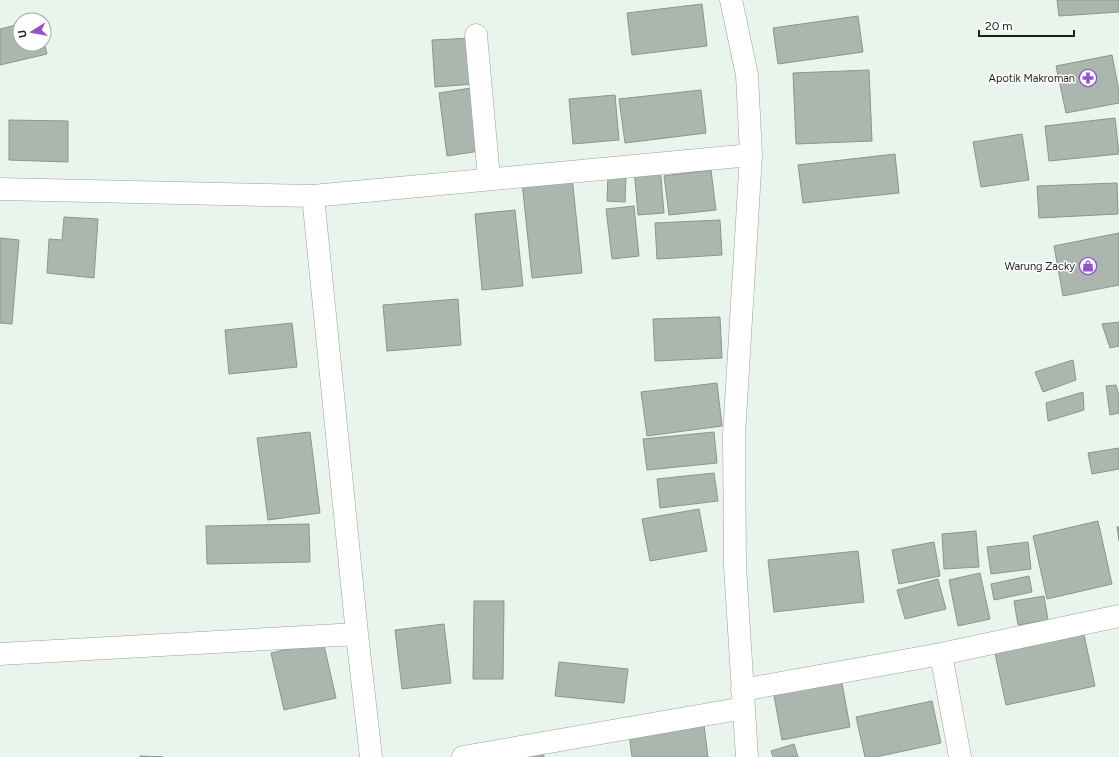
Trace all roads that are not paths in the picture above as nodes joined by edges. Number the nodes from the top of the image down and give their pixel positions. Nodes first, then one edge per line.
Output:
1 (731, 0) edge
2 (476, 34) dead end
3 (752, 155) junction
4 (489, 178) junction
5 (0, 189) edge
6 (313, 196) junction
7 (1119, 616) edge
8 (357, 634) junction
9 (0, 654) edge
10 (940, 654) junction
11 (743, 699) junction
12 (371, 757) edge
13 (463, 757) edge
14 (748, 757) edge
15 (960, 757) edge

1 - 3 street
2 - 4 street
3 - 4 street
3 - 11 street
4 - 6 street
5 - 6 street
6 - 8 street
7 - 10 street
8 - 9 street
8 - 12 street
10 - 11 street
10 - 15 street
11 - 13 street
11 - 14 street

